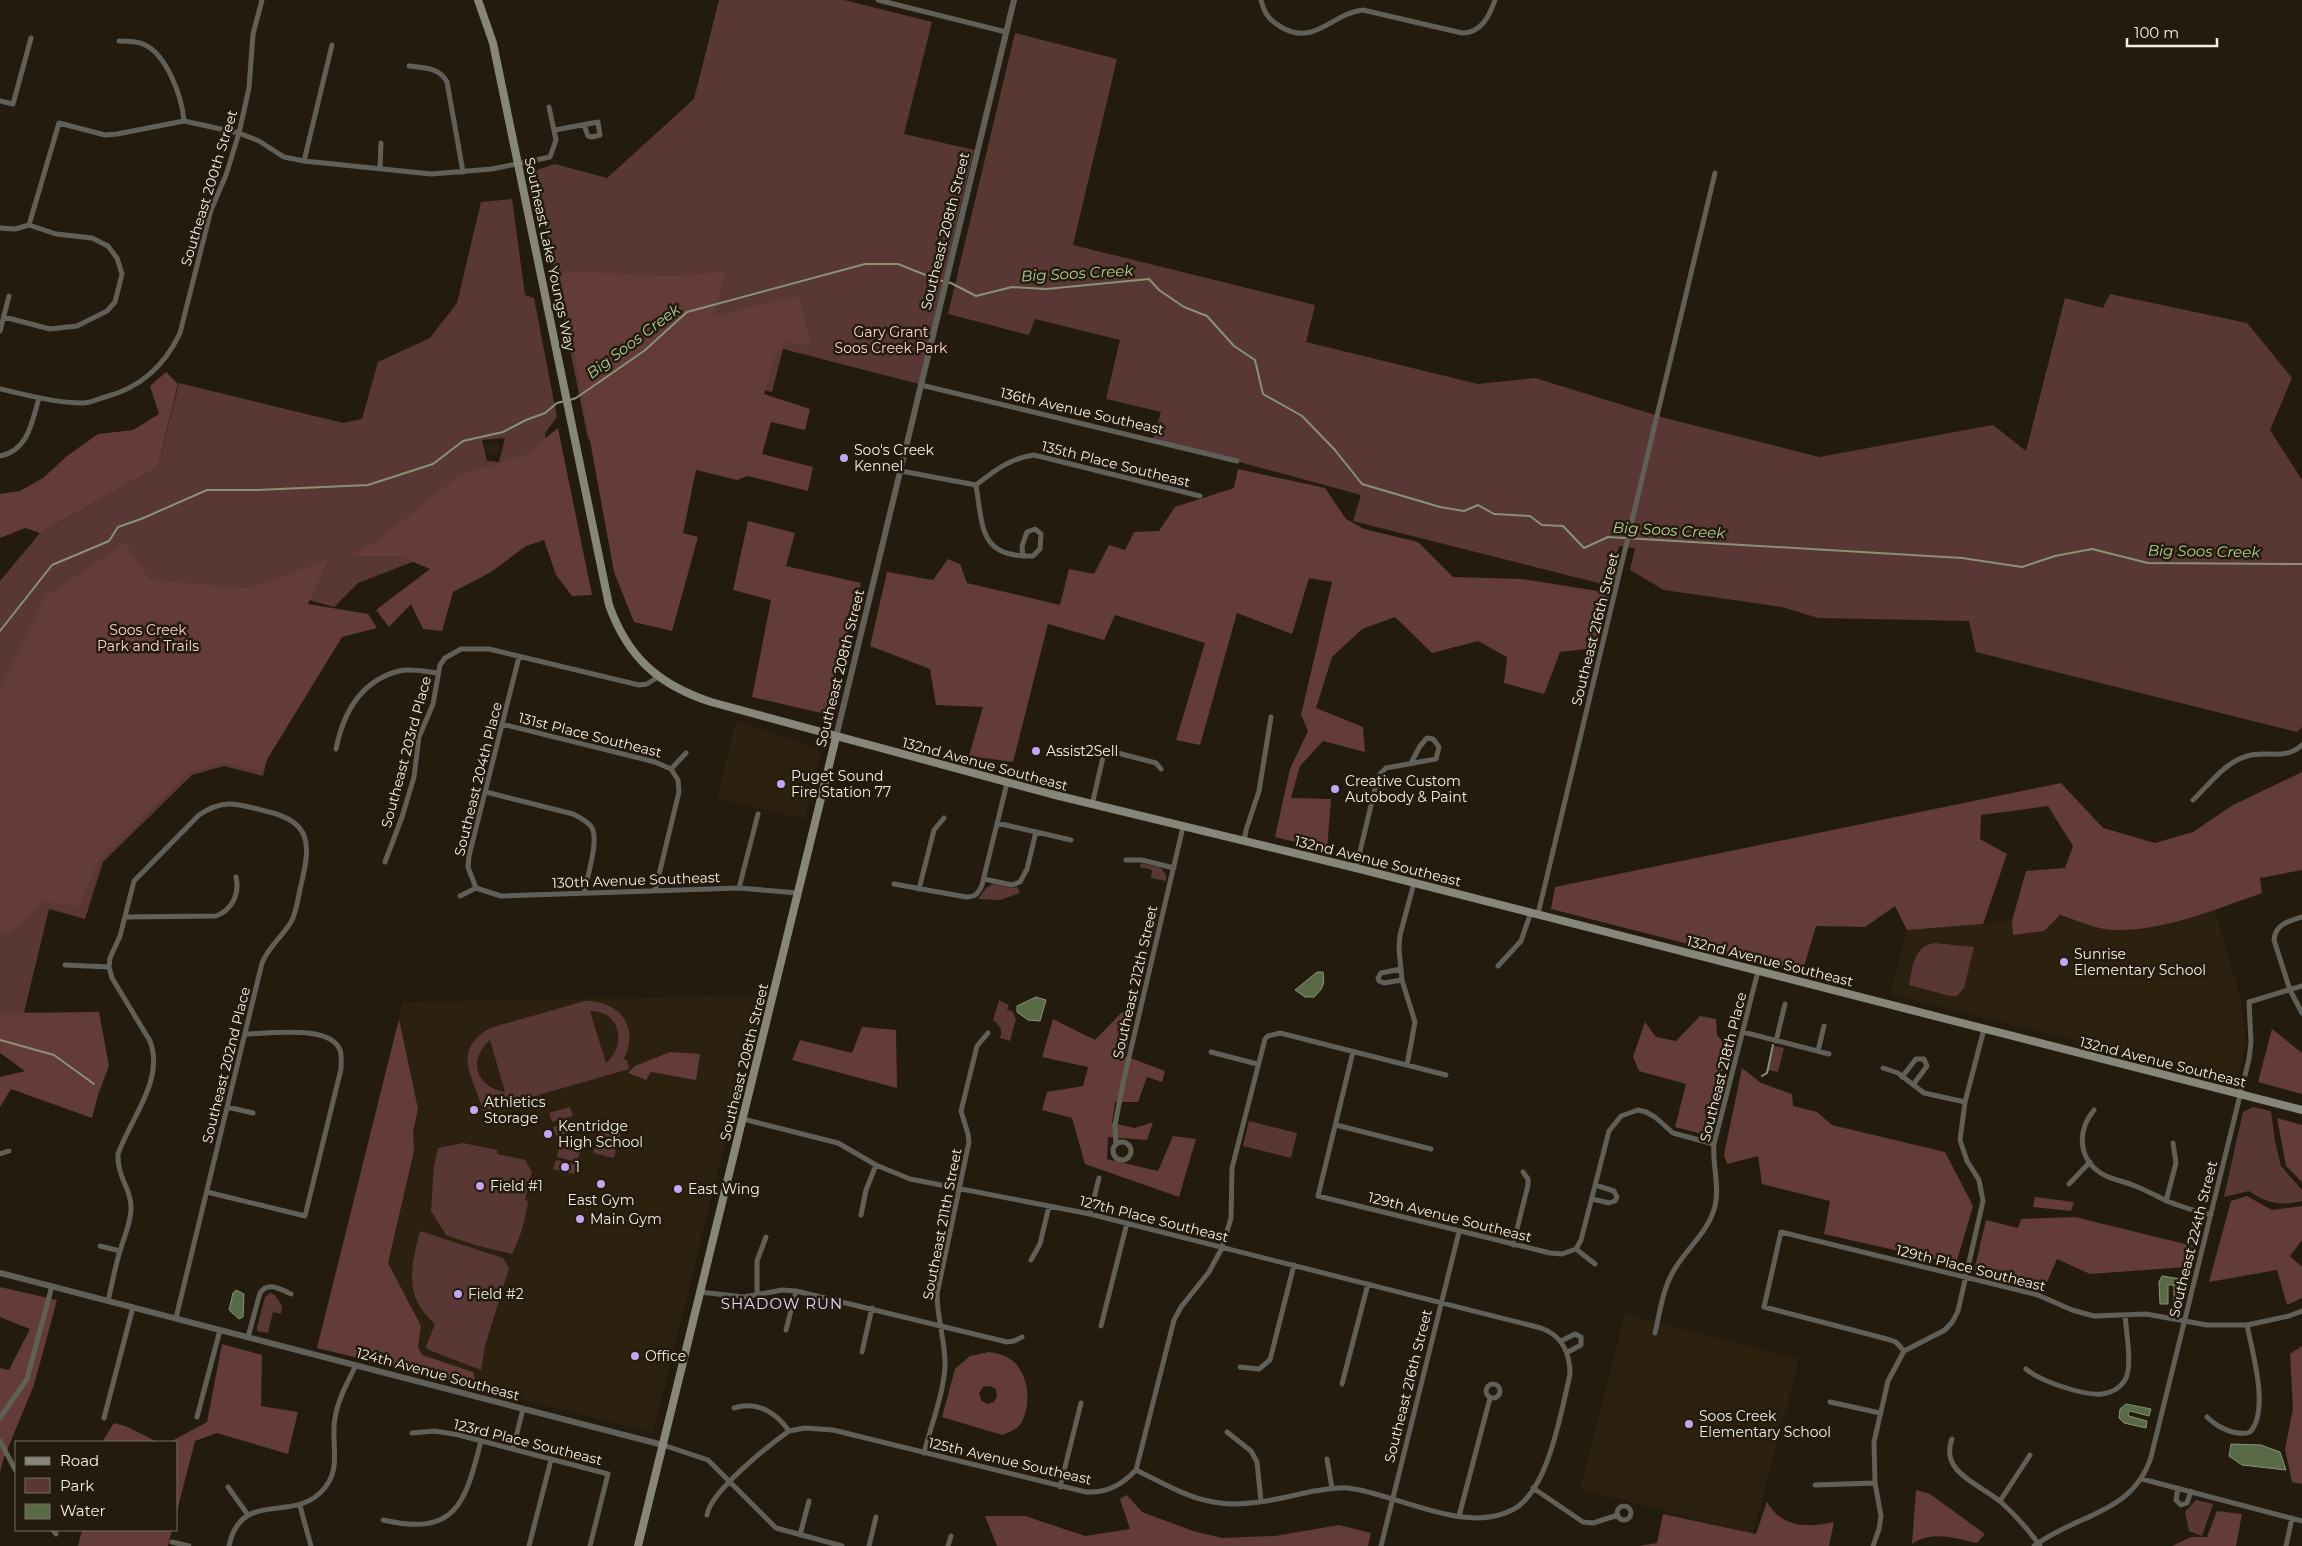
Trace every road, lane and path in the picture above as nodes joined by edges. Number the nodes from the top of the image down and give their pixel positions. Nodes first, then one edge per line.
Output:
1 (262, 0) edge
2 (478, 0) edge
3 (878, 0) edge
4 (1014, 0) edge
5 (1262, 0) edge
6 (1495, 0) edge
7 (1006, 32) junction
8 (31, 38) dead end
9 (119, 41) dead end
10 (332, 45) dead end
11 (409, 66) dead end
12 (0, 101) edge
13 (549, 107) dead end
14 (184, 121) junction
15 (584, 125) dead end
16 (554, 130) junction
17 (238, 133) junction
18 (381, 142) dead end
19 (304, 161) junction
20 (518, 165) junction
21 (380, 168) junction
22 (463, 172) junction
23 (1715, 174) dead end
24 (29, 225) junction
25 (0, 228) edge
26 (9, 296) dead end
27 (4, 317) junction
28 (0, 331) edge
29 (921, 385) junction
30 (0, 389) edge
31 (39, 398) junction
32 (0, 456) edge
33 (1237, 460) dead end
34 (901, 471) junction
35 (976, 485) junction
36 (1200, 496) dead end
37 (1023, 556) junction
38 (520, 657) junction
39 (438, 673) junction
40 (658, 676) junction
41 (1272, 718) dead end
42 (502, 724) junction
43 (836, 737) junction
44 (2302, 745) edge
45 (336, 749) dead end
46 (686, 753) dead end
47 (1411, 763) junction
48 (671, 769) junction
49 (1161, 769) dead end
50 (1007, 783) junction
51 (486, 792) junction
52 (2193, 800) dead end
53 (1092, 804) junction
54 (758, 814) dead end
55 (944, 818) dead end
56 (997, 823) junction
57 (1183, 827) junction
58 (1036, 832) junction
59 (1071, 840) dead end
60 (1244, 842) junction
61 (1126, 860) dead end
62 (385, 862) dead end
63 (1174, 868) junction
64 (1356, 868) junction
65 (236, 877) dead end
66 (984, 879) junction
67 (1414, 883) junction
68 (894, 884) dead end
69 (476, 888) junction
70 (739, 888) junction
71 (919, 889) junction
72 (655, 891) junction
73 (584, 894) junction
74 (798, 894) junction
75 (460, 896) dead end
76 (1534, 913) junction
77 (125, 917) junction
78 (2302, 917) edge
79 (65, 965) dead end
80 (1498, 966) dead end
81 (109, 967) junction
82 (1401, 969) junction
83 (1758, 971) junction
84 (1402, 980) junction
85 (2302, 986) edge
86 (2290, 990) junction
87 (1785, 1004) dead end
88 (2302, 1013) edge
89 (1824, 1026) dead end
90 (1984, 1029) junction
91 (1743, 1032) junction
92 (988, 1033) dead end
93 (245, 1034) junction
94 (1776, 1040) junction
95 (1818, 1051) junction
96 (1211, 1052) dead end
97 (1353, 1052) junction
98 (1829, 1054) dead end
99 (1257, 1064) junction
100 (1407, 1065) junction
101 (1883, 1068) dead end
102 (1446, 1075) dead end
103 (1902, 1077) junction
104 (1913, 1085) junction
105 (2240, 1095) junction
106 (1965, 1102) junction
107 (228, 1108) junction
108 (2094, 1110) dead end
109 (2302, 1110) edge
110 (253, 1113) dead end
111 (743, 1119) junction
112 (1336, 1125) junction
113 (2173, 1143) dead end
114 (1116, 1144) dead end
115 (1714, 1144) junction
116 (1430, 1149) dead end
117 (9, 1151) dead end
118 (0, 1154) edge
119 (2090, 1162) junction
120 (876, 1165) junction
121 (1523, 1172) dead end
122 (1099, 1178) dead end
123 (2069, 1184) dead end
124 (1595, 1185) junction
125 (957, 1190) junction
126 (206, 1192) junction
127 (1592, 1199) junction
128 (2166, 1201) junction
129 (1049, 1206) junction
130 (1090, 1214) junction
131 (861, 1215) dead end
132 (2211, 1215) junction
133 (1127, 1223) junction
134 (1458, 1232) junction
135 (766, 1237) dead end
136 (1513, 1245) junction
137 (100, 1246) dead end
138 (1222, 1248) junction
139 (1576, 1249) junction
140 (120, 1251) junction
141 (1031, 1260) dead end
142 (1595, 1264) dead end
143 (1294, 1265) junction
144 (0, 1273) edge
145 (1966, 1278) junction
146 (1368, 1284) junction
147 (52, 1286) junction
148 (796, 1291) junction
149 (700, 1292) junction
150 (291, 1294) dead end
151 (757, 1294) junction
152 (108, 1301) junction
153 (1440, 1302) junction
154 (133, 1307) junction
155 (872, 1308) junction
156 (2302, 1311) edge
157 (2125, 1315) junction
158 (176, 1318) junction
159 (2185, 1321) junction
160 (2247, 1325) junction
161 (939, 1326) junction
162 (1101, 1326) dead end
163 (220, 1330) junction
164 (786, 1330) dead end
165 (1655, 1333) dead end
166 (248, 1337) junction
167 (1022, 1337) dead end
168 (1563, 1344) junction
169 (1904, 1351) junction
170 (862, 1352) dead end
171 (1568, 1352) junction
172 (356, 1365) junction
173 (1240, 1367) dead end
174 (2026, 1370) dead end
175 (1342, 1384) dead end
176 (1490, 1398) dead end
177 (1081, 1402) dead end
178 (1830, 1402) dead end
179 (734, 1408) dead end
180 (523, 1409) junction
181 (1880, 1413) junction
182 (197, 1417) dead end
183 (2207, 1417) dead end
184 (0, 1418) edge
185 (104, 1418) dead end
186 (789, 1432) junction
187 (1227, 1432) dead end
188 (412, 1433) dead end
189 (1952, 1439) dead end
190 (0, 1441) edge
191 (481, 1441) junction
192 (663, 1445) junction
193 (513, 1449) junction
194 (924, 1453) junction
195 (2030, 1455) dead end
196 (1327, 1459) dead end
197 (551, 1460) junction
198 (15, 1469) edge
199 (1136, 1470) junction
200 (2142, 1479) junction
201 (730, 1481) junction
202 (1875, 1483) junction
203 (1815, 1485) dead end
204 (228, 1487) dead end
205 (1060, 1487) junction
206 (1332, 1488) junction
207 (1533, 1488) junction
208 (2178, 1488) junction
209 (2191, 1491) junction
210 (1392, 1497) junction
211 (809, 1501) dead end
212 (1261, 1501) junction
213 (2000, 1502) junction
214 (300, 1506) junction
215 (248, 1515) junction
216 (708, 1515) dead end
217 (1618, 1515) dead end
218 (1459, 1516) junction
219 (876, 1517) dead end
220 (2292, 1518) junction
221 (383, 1520) dead end
222 (2302, 1521) edge
223 (800, 1535) junction
224 (951, 1536) dead end
225 (172, 1542) dead end
226 (2037, 1545) edge
227 (189, 1546) edge
228 (229, 1546) edge
229 (311, 1546) edge
230 (529, 1546) edge
231 (590, 1546) edge
232 (638, 1546) edge
233 (842, 1546) edge
234 (869, 1546) edge
235 (948, 1546) edge
236 (1380, 1546) edge
237 (1873, 1546) edge
238 (2286, 1546) edge

1 - 17 street, Southeast 200th Street
2 - 20 main road, Southeast Lake Youngs Way
3 - 7 street
4 - 7 street, Southeast 208th Street
5 - 6 street
7 - 29 street, Southeast 208th Street
8 - 12 street
9 - 14 street
10 - 19 street
11 - 22 street
13 - 16 street
14 - 17 street
14 - 24 street
15 - 16 street
16 - 20 street
17 - 19 street
17 - 31 street, Southeast 200th Street
18 - 21 street
19 - 21 street
20 - 22 street
20 - 40 main road, Southeast Lake Youngs Way
21 - 22 street
23 - 76 street, Southeast 216th Street
24 - 25 street
24 - 27 street
26 - 27 street
27 - 28 street
29 - 33 street, 136th Avenue Southeast
29 - 34 street, Southeast 208th Street
30 - 31 street, Southeast 200th Street
31 - 32 street
34 - 35 street
34 - 43 street, Southeast 208th Street
35 - 36 street, 135th Place Southeast
35 - 37 street
37 - 37 street
38 - 39 street, Southeast 203rd Place
38 - 40 street
38 - 42 street, Southeast 204th Place
39 - 45 street
39 - 62 street, Southeast 203rd Place
40 - 43 main road, 132nd Avenue Southeast
41 - 60 street
42 - 48 street, 131st Place Southeast
42 - 51 street, Southeast 204th Place
43 - 50 main road, 132nd Avenue Southeast
43 - 74 main road, Southeast 208th Street
44 - 52 street
46 - 48 street
47 - 47 street
47 - 64 street
48 - 72 street
49 - 53 street
50 - 53 main road, 132nd Avenue Southeast
50 - 56 street
51 - 69 street, Southeast 204th Place
51 - 73 street
53 - 57 main road, 132nd Avenue Southeast
54 - 70 street
55 - 71 street
56 - 58 street
56 - 66 street
57 - 60 main road, 132nd Avenue Southeast
57 - 63 street, Southeast 212th Street
58 - 59 street
58 - 66 street
60 - 64 main road, 132nd Avenue Southeast
61 - 63 street
63 - 114 street, Southeast 212th Street
64 - 67 main road, 132nd Avenue Southeast
65 - 77 street
66 - 71 street
67 - 76 main road, 132nd Avenue Southeast
67 - 82 street
68 - 71 street
69 - 73 street, 130th Avenue Southeast
69 - 75 street
70 - 72 street, 130th Avenue Southeast
70 - 74 street, 130th Avenue Southeast
72 - 73 street, 130th Avenue Southeast
74 - 111 main road, Southeast 208th Street
76 - 80 street, Southeast 216th Street
76 - 83 main road, 132nd Avenue Southeast
77 - 81 street
77 - 93 street, Southeast 202nd Place
78 - 86 street
79 - 81 street
81 - 140 street
82 - 84 street
82 - 84 street
83 - 90 main road, 132nd Avenue Southeast
83 - 91 street, Southeast 218th Place
84 - 100 street
85 - 86 street
86 - 88 street
86 - 105 street, Southeast 224th Street
87 - 94 street
89 - 95 street
90 - 105 main road, 132nd Avenue Southeast
90 - 106 street
91 - 94 street
91 - 115 street, Southeast 218th Place
92 - 125 street, Southeast 211th Street
93 - 107 street, Southeast 202nd Place
93 - 126 street
94 - 95 street
95 - 98 street
96 - 99 street
97 - 99 street
97 - 100 street
97 - 112 street
99 - 138 street
100 - 102 street
101 - 103 street
103 - 104 street
103 - 104 street
104 - 106 street
105 - 109 main road, 132nd Avenue Southeast
105 - 132 street, Southeast 224th Street
106 - 145 street
107 - 110 street
107 - 126 street, Southeast 202nd Place
108 - 119 street
111 - 120 street, 127th Place Southeast
111 - 149 main road, Southeast 208th Street
112 - 116 street
112 - 134 street, 129th Avenue Southeast
113 - 128 street
115 - 124 street
115 - 165 street, Southeast 218th Place
117 - 118 street
119 - 123 street
119 - 128 street
120 - 125 street, 127th Place Southeast
120 - 131 street
121 - 136 street
122 - 130 street
124 - 127 street
124 - 127 street
125 - 129 street, 127th Place Southeast
125 - 161 street, Southeast 211th Street
126 - 158 street, Southeast 202nd Place
127 - 139 street
128 - 132 street
129 - 130 street, 127th Place Southeast
129 - 141 street
130 - 133 street, 127th Place Southeast
132 - 159 street, Southeast 224th Street
133 - 138 street, 127th Place Southeast
133 - 162 street
134 - 136 street, 129th Avenue Southeast
134 - 153 street, Southeast 216th Street
135 - 151 street
136 - 139 street, 129th Avenue Southeast
137 - 140 street
138 - 143 street, 127th Place Southeast
138 - 199 street
139 - 142 street
140 - 152 street
143 - 146 street, 127th Place Southeast
143 - 173 street
144 - 147 street, 124th Avenue Southeast
145 - 157 street, 129th Place Southeast
145 - 169 street
145 - 169 street, 129th Place Southeast
146 - 153 street, 127th Place Southeast
146 - 175 street
147 - 152 street, 124th Avenue Southeast
147 - 184 street
148 - 151 street
148 - 155 street
148 - 164 street
149 - 151 street
149 - 192 main road, Southeast 208th Street
150 - 166 street
152 - 154 street, 124th Avenue Southeast
153 - 168 street, 127th Place Southeast
153 - 210 street, Southeast 216th Street
154 - 158 street, 124th Avenue Southeast
154 - 185 street
155 - 161 street
155 - 170 street
156 - 160 street, 129th Place Southeast
157 - 159 street, 129th Place Southeast
157 - 174 street
158 - 163 street, 124th Avenue Southeast
159 - 160 street, 129th Place Southeast
159 - 200 street, Southeast 224th Street
160 - 183 street
161 - 167 street
161 - 194 street, Southeast 211th Street
163 - 166 street, 124th Avenue Southeast
163 - 182 street
166 - 172 street, 124th Avenue Southeast
168 - 171 street
168 - 171 street
169 - 181 street
171 - 207 street
172 - 180 street, 124th Avenue Southeast
172 - 214 street
176 - 218 street
177 - 205 street
178 - 181 street
179 - 186 street
180 - 192 street, 124th Avenue Southeast
180 - 193 street
181 - 202 street
186 - 194 street, 125th Avenue Southeast
186 - 201 street
187 - 212 street
188 - 191 street, 123rd Place Southeast
189 - 213 street
190 - 198 street
191 - 193 street, 123rd Place Southeast
191 - 221 street
192 - 201 street, 124th Avenue Southeast
192 - 232 main road, Southeast 208th Street
193 - 197 street, 123rd Place Southeast
194 - 205 street, 125th Avenue Southeast
195 - 213 street
196 - 206 street
197 - 230 street
197 - 231 street, 123rd Place Southeast
199 - 205 street, 125th Avenue Southeast
199 - 212 street
200 - 208 street
200 - 226 street
201 - 216 street
201 - 223 street, 124th Avenue Southeast
202 - 203 street
202 - 237 street
204 - 215 street
206 - 210 street
206 - 212 street
207 - 217 street
207 - 218 street
208 - 209 street
208 - 209 street
209 - 220 street
210 - 218 street
210 - 236 street, Southeast 216th Street
211 - 223 street
213 - 226 street
214 - 215 street
214 - 229 street
215 - 228 street
219 - 234 street
220 - 222 street
220 - 238 street
223 - 233 street, 124th Avenue Southeast
224 - 235 street
225 - 227 street

